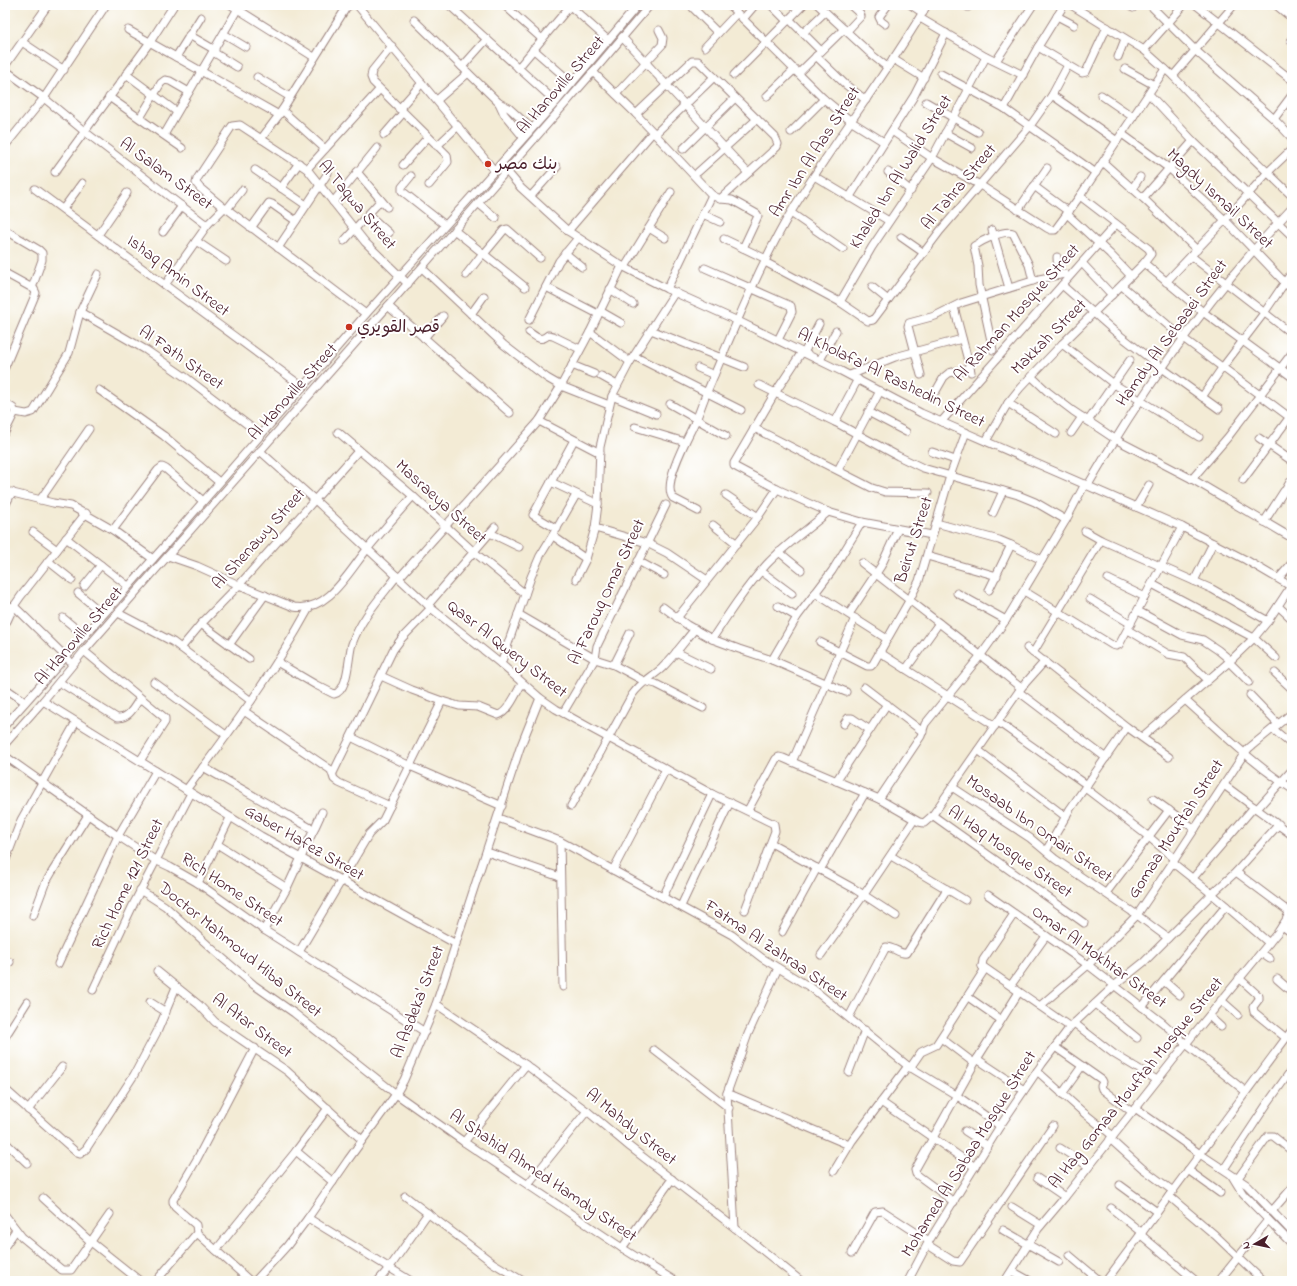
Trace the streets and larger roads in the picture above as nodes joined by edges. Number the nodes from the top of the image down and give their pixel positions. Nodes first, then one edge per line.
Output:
1 (48, 5) edge
2 (106, 5) edge
3 (174, 5) edge
4 (231, 5) edge
5 (350, 5) edge
6 (357, 5) edge
7 (449, 5) edge
8 (504, 5) edge
9 (570, 5) edge
10 (638, 5) edge
11 (650, 5) edge
12 (729, 5) edge
13 (755, 5) edge
14 (771, 5) edge
15 (803, 5) edge
16 (850, 5) edge
17 (888, 5) edge
18 (911, 5) edge
19 (927, 5) edge
20 (1033, 5) edge
21 (1064, 5) edge
22 (1071, 5) edge
23 (1150, 5) edge
24 (1184, 5) edge
25 (1196, 5) edge
26 (1234, 5) edge
27 (1276, 5) edge
28 (238, 7) edge
29 (693, 8) dead end
30 (823, 8) edge
31 (737, 13) junction
32 (921, 15) junction
33 (1288, 15) dead end
34 (1057, 16) junction
35 (201, 17) dead end
36 (743, 19) junction
37 (414, 20) dead end
38 (788, 20) junction
39 (1168, 23) junction
40 (1218, 23) junction
41 (886, 24) dead end
42 (1074, 25) dead end
43 (1107, 27) junction
44 (128, 30) dead end
45 (659, 30) dead end
46 (845, 30) junction
47 (946, 32) junction
48 (718, 33) junction
49 (804, 33) junction
50 (224, 34) junction
51 (189, 35) junction
52 (622, 37) junction
53 (487, 39) junction
54 (542, 39) junction
55 (1126, 39) junction
56 (608, 40) junction
57 (22, 42) junction
58 (150, 42) junction
59 (767, 42) junction
60 (392, 46) junction
61 (246, 47) dead end
62 (1038, 47) junction
63 (705, 48) dead end
64 (534, 49) junction
65 (1144, 50) junction
66 (1195, 50) junction
67 (214, 51) junction
68 (819, 53) junction
69 (176, 57) junction
70 (314, 57) junction
71 (986, 57) junction
72 (1118, 57) dead end
73 (894, 59) junction
74 (996, 61) junction
75 (646, 62) junction
76 (1068, 65) junction
77 (5, 66) edge
78 (238, 67) dead end
79 (462, 67) junction
80 (887, 67) junction
81 (518, 68) junction
82 (1125, 69) dead end
83 (1165, 69) junction
84 (5, 70) edge
85 (64, 70) junction
86 (797, 71) junction
87 (202, 72) junction
88 (593, 72) junction
89 (468, 73) junction
90 (126, 74) junction
91 (941, 74) dead end
92 (734, 75) dead end
93 (1023, 75) junction
94 (1173, 76) junction
95 (257, 77) dead end
96 (714, 77) junction
97 (924, 78) junction
98 (1292, 80) edge
99 (422, 83) junction
100 (572, 83) junction
101 (667, 85) junction
102 (1154, 85) junction
103 (970, 89) junction
104 (379, 90) junction
105 (189, 92) junction
106 (616, 94) junction
107 (1149, 94) junction
108 (154, 95) junction
109 (1052, 95) junction
110 (1101, 95) dead end
111 (1292, 95) edge
112 (767, 96) dead end
113 (109, 97) junction
114 (290, 97) junction
115 (44, 98) junction
116 (735, 98) junction
117 (824, 99) junction
118 (437, 100) junction
119 (866, 100) junction
120 (556, 102) junction
121 (926, 102) dead end
122 (499, 103) junction
123 (686, 105) junction
124 (1004, 108) junction
125 (401, 111) junction
126 (178, 112) junction
127 (280, 113) junction
128 (636, 114) junction
129 (1134, 117) junction
130 (140, 118) junction
131 (954, 118) junction
132 (1274, 118) junction
133 (757, 119) junction
134 (852, 122) junction
135 (458, 126) junction
136 (706, 126) junction
137 (1030, 126) junction
138 (531, 128) junction
139 (84, 131) junction
140 (892, 131) junction
141 (792, 132) dead end
142 (978, 132) dead end
143 (654, 133) junction
144 (946, 133) junction
145 (1122, 134) junction
146 (164, 135) junction
147 (384, 135) dead end
148 (523, 136) junction
149 (428, 137) junction
150 (1292, 138) edge
151 (261, 139) junction
152 (1117, 141) junction
153 (884, 142) junction
154 (1193, 142) junction
155 (5, 146) edge
156 (437, 146) junction
157 (182, 148) dead end
158 (378, 148) dead end
159 (726, 148) junction
160 (972, 148) dead end
161 (325, 149) junction
162 (683, 149) dead end
163 (1292, 149) edge
164 (932, 158) junction
165 (1103, 162) junction
166 (299, 163) junction
167 (500, 163) junction
168 (403, 165) dead end
169 (557, 167) dead end
170 (307, 168) junction
171 (1047, 168) dead end
172 (1170, 169) junction
173 (255, 170) dead end
174 (494, 170) junction
175 (507, 171) junction
176 (55, 172) dead end
177 (357, 172) junction
178 (698, 172) dead end
179 (888, 172) dead end
180 (1268, 172) junction
181 (328, 173) dead end
182 (748, 173) junction
183 (1096, 173) junction
184 (411, 176) dead end
185 (814, 176) junction
186 (1140, 177) dead end
187 (82, 183) dead end
188 (320, 184) junction
189 (429, 185) dead end
190 (980, 185) junction
191 (1034, 186) junction
192 (281, 188) junction
193 (1132, 188) junction
194 (35, 189) dead end
195 (242, 190) dead end
196 (911, 191) junction
197 (671, 192) dead end
198 (127, 193) dead end
199 (1248, 193) junction
200 (712, 195) junction
201 (531, 196) junction
202 (1080, 196) junction
203 (1292, 196) edge
204 (849, 198) junction
205 (1143, 198) junction
206 (720, 199) junction
207 (381, 200) junction
208 (333, 202) junction
209 (478, 203) junction
210 (306, 205) junction
211 (182, 206) junction
212 (226, 208) junction
213 (387, 208) dead end
214 (1292, 208) edge
215 (63, 209) junction
216 (1018, 210) junction
217 (791, 213) junction
218 (1068, 213) junction
219 (368, 214) junction
220 (703, 214) junction
221 (496, 218) dead end
222 (1225, 220) junction
223 (296, 221) junction
224 (889, 221) junction
225 (720, 222) dead end
226 (1278, 223) junction
227 (208, 224) junction
228 (1116, 224) junction
229 (445, 225) junction
230 (252, 228) junction
231 (649, 228) junction
232 (355, 229) junction
233 (5, 230) edge
234 (454, 230) junction
235 (568, 231) junction
236 (163, 232) dead end
237 (389, 233) dead end
238 (993, 233) junction
239 (98, 235) junction
240 (1292, 236) edge
241 (902, 237) dead end
242 (578, 238) junction
243 (665, 238) dead end
244 (724, 239) dead end
245 (196, 241) junction
246 (344, 241) dead end
247 (1099, 243) junction
248 (278, 248) junction
249 (743, 248) junction
250 (843, 249) dead end
251 (1254, 249) junction
252 (1197, 250) junction
253 (565, 253) junction
254 (924, 253) junction
255 (484, 254) junction
256 (1191, 256) junction
257 (1057, 257) dead end
258 (540, 258) dead end
259 (766, 260) junction
260 (226, 261) dead end
261 (1082, 263) junction
262 (1144, 263) junction
263 (582, 267) dead end
264 (624, 267) junction
265 (422, 268) junction
266 (706, 268) dead end
267 (1292, 272) edge
268 (5, 273) edge
269 (98, 274) dead end
270 (466, 275) dead end
271 (400, 276) junction
272 (1131, 276) junction
273 (1033, 281) junction
274 (1166, 282) junction
275 (1226, 283) junction
276 (1285, 283) junction
277 (408, 284) junction
278 (165, 285) junction
279 (1062, 285) junction
280 (1122, 286) junction
281 (525, 287) dead end
282 (546, 287) junction
283 (32, 288) junction
284 (872, 288) dead end
285 (1009, 288) junction
286 (610, 289) junction
287 (667, 289) junction
288 (752, 289) junction
289 (1292, 290) edge
290 (675, 292) junction
291 (1112, 295) junction
292 (484, 296) dead end
293 (981, 296) junction
294 (888, 300) junction
295 (840, 302) junction
296 (633, 304) dead end
297 (388, 306) junction
298 (954, 307) junction
299 (80, 312) junction
300 (1203, 312) junction
301 (599, 313) junction
302 (1094, 313) junction
303 (1264, 313) junction
304 (366, 314) junction
305 (471, 314) junction
306 (443, 316) dead end
307 (529, 320) dead end
308 (738, 321) junction
309 (621, 323) dead end
310 (819, 324) dead end
311 (651, 330) junction
312 (836, 331) dead end
313 (529, 332) dead end
314 (590, 332) junction
315 (1292, 334) edge
316 (424, 338) junction
317 (1183, 338) junction
318 (962, 339) junction
319 (778, 340) junction
320 (1243, 342) junction
321 (1062, 344) junction
322 (580, 349) junction
323 (993, 350) dead end
324 (803, 352) junction
325 (915, 352) junction
326 (1292, 353) edge
327 (7, 355) edge
328 (722, 358) junction
329 (632, 359) junction
330 (820, 360) junction
331 (1130, 360) dead end
332 (572, 365) junction
333 (5, 367) edge
334 (744, 367) dead end
335 (698, 368) dead end
336 (1162, 368) junction
337 (1222, 368) junction
338 (1281, 369) junction
339 (714, 375) junction
340 (850, 375) junction
341 (921, 375) dead end
342 (1031, 376) junction
343 (1292, 377) edge
344 (858, 379) junction
345 (1114, 384) junction
346 (617, 385) junction
347 (758, 385) dead end
348 (561, 386) junction
349 (303, 387) junction
350 (99, 390) dead end
351 (880, 390) junction
352 (936, 391) dead end
353 (707, 393) junction
354 (775, 393) junction
355 (612, 396) junction
356 (1202, 396) junction
357 (1260, 396) junction
358 (1140, 399) junction
359 (5, 402) edge
360 (1008, 403) junction
361 (670, 404) dead end
362 (609, 405) junction
363 (1219, 409) dead end
364 (741, 410) dead end
365 (15, 412) junction
366 (868, 412) junction
367 (510, 413) dead end
368 (656, 414) dead end
369 (1291, 417) edge
370 (696, 419) junction
371 (1085, 419) junction
372 (539, 421) junction
373 (835, 422) junction
374 (941, 422) junction
375 (635, 427) dead end
376 (754, 428) junction
377 (89, 429) dead end
378 (5, 432) edge
379 (338, 432) dead end
380 (906, 432) dead end
381 (966, 432) junction
382 (1072, 433) dead end
383 (857, 434) junction
384 (1056, 434) dead end
385 (261, 435) junction
386 (726, 436) dead end
387 (1199, 437) dead end
388 (1259, 438) dead end
389 (1115, 439) junction
390 (574, 440) junction
391 (986, 441) junction
392 (685, 442) junction
393 (1270, 445) junction
394 (359, 450) junction
395 (260, 451) junction
396 (932, 452) dead end
397 (600, 453) junction
398 (955, 460) junction
399 (1292, 461) edge
400 (838, 470) junction
401 (950, 476) junction
402 (1192, 479) junction
403 (1243, 480) dead end
404 (219, 482) junction
405 (551, 482) junction
406 (1290, 482) dead end
407 (1086, 484) junction
408 (1149, 485) dead end
409 (777, 489) junction
410 (1003, 491) junction
411 (1285, 491) junction
412 (8, 492) edge
413 (928, 493) dead end
414 (1292, 494) edge
415 (576, 495) junction
416 (726, 495) dead end
417 (413, 496) junction
418 (40, 500) junction
419 (315, 500) junction
420 (204, 501) junction
421 (598, 504) junction
422 (666, 505) dead end
423 (5, 506) edge
424 (1136, 507) junction
425 (698, 512) dead end
426 (828, 512) junction
427 (86, 513) junction
428 (993, 513) dead end
429 (758, 517) junction
430 (1066, 520) junction
431 (862, 522) junction
432 (1264, 522) junction
433 (936, 523) junction
434 (713, 525) dead end
435 (446, 526) junction
436 (495, 527) dead end
437 (1182, 527) junction
438 (595, 528) junction
439 (557, 529) junction
440 (898, 529) junction
441 (113, 530) junction
442 (1085, 531) dead end
443 (33, 532) dead end
444 (490, 533) junction
445 (932, 535) junction
446 (552, 536) junction
447 (66, 538) junction
448 (1292, 538) edge
449 (1101, 540) junction
450 (647, 543) junction
451 (1213, 543) junction
452 (737, 544) junction
453 (1011, 545) junction
454 (519, 547) dead end
455 (368, 548) junction
456 (57, 550) junction
457 (474, 552) junction
458 (779, 552) junction
459 (168, 556) junction
460 (927, 556) junction
461 (153, 559) junction
462 (586, 559) junction
463 (1042, 560) junction
464 (48, 561) junction
465 (638, 561) junction
466 (862, 563) dead end
467 (1292, 563) edge
468 (101, 565) junction
469 (1161, 566) junction
470 (801, 570) dead end
471 (760, 571) junction
472 (875, 574) junction
473 (664, 575) dead end
474 (997, 576) junction
475 (398, 577) junction
476 (1279, 578) junction
477 (576, 579) dead end
478 (1108, 579) dead end
479 (72, 580) dead end
480 (707, 580) junction
481 (1194, 581) junction
482 (1152, 584) junction
483 (239, 585) junction
484 (84, 586) dead end
485 (128, 586) junction
486 (1292, 586) edge
487 (989, 590) dead end
488 (1024, 591) junction
489 (78, 593) dead end
490 (815, 593) junction
491 (957, 593) dead end
492 (525, 594) junction
493 (792, 594) dead end
494 (265, 595) junction
495 (1145, 597) junction
496 (1090, 599) dead end
497 (909, 601) junction
498 (5, 603) edge
499 (778, 606) dead end
500 (1278, 606) junction
501 (430, 607) junction
502 (663, 607) dead end
503 (14, 608) junction
504 (309, 608) junction
505 (1058, 611) junction
506 (1138, 611) junction
507 (118, 613) junction
508 (103, 614) junction
509 (518, 614) junction
510 (852, 616) junction
511 (797, 617) junction
512 (63, 618) dead end
513 (677, 618) junction
514 (1006, 620) junction
515 (1292, 620) edge
516 (1268, 621) junction
517 (7, 622) dead end
518 (939, 623) junction
519 (201, 624) junction
520 (1129, 627) junction
521 (695, 629) junction
522 (630, 634) dead end
523 (84, 636) junction
524 (1254, 638) junction
525 (712, 639) junction
526 (887, 639) junction
527 (820, 642) dead end
528 (229, 645) junction
529 (181, 648) junction
530 (84, 651) junction
531 (676, 652) junction
532 (840, 652) junction
533 (879, 652) junction
534 (981, 655) junction
535 (66, 657) junction
536 (1276, 658) dead end
537 (249, 659) dead end
538 (595, 659) junction
539 (772, 660) junction
540 (1045, 661) junction
541 (1229, 661) junction
542 (277, 662) junction
543 (74, 664) junction
544 (501, 664) junction
545 (614, 665) junction
546 (711, 668) dead end
547 (906, 669) junction
548 (1275, 673) dead end
549 (381, 676) junction
550 (1208, 680) junction
551 (644, 681) junction
552 (59, 682) junction
553 (154, 682) dead end
554 (1249, 682) dead end
555 (522, 683) junction
556 (826, 683) junction
557 (864, 687) dead end
558 (5, 688) edge
559 (1292, 688) edge
560 (1020, 690) junction
561 (846, 692) dead end
562 (1250, 695) dead end
563 (947, 696) junction
564 (140, 698) junction
565 (540, 698) junction
566 (1185, 700) junction
567 (43, 701) junction
568 (251, 701) junction
569 (442, 701) junction
570 (25, 702) junction
571 (887, 704) junction
572 (703, 708) dead end
573 (244, 711) junction
574 (564, 713) junction
575 (1292, 713) edge
576 (76, 722) junction
577 (844, 724) dead end
578 (996, 724) junction
579 (5, 725) edge
580 (1276, 726) junction
581 (1127, 727) junction
582 (870, 730) junction
583 (923, 732) junction
584 (226, 735) junction
585 (351, 737) junction
586 (609, 738) junction
587 (1142, 738) junction
588 (5, 744) edge
589 (1292, 745) edge
590 (978, 750) junction
591 (1244, 754) junction
592 (5, 756) edge
593 (1169, 757) dead end
594 (1106, 758) junction
595 (140, 761) junction
596 (792, 762) junction
597 (410, 766) junction
598 (203, 767) junction
599 (666, 769) junction
600 (1292, 770) edge
601 (156, 771) junction
602 (333, 773) junction
603 (836, 781) junction
604 (42, 782) junction
605 (1281, 782) junction
606 (1224, 785) junction
607 (1086, 786) junction
608 (952, 787) junction
609 (1292, 789) edge
610 (189, 792) junction
611 (865, 793) junction
612 (712, 794) junction
613 (879, 799) junction
614 (1153, 799) dead end
615 (730, 802) junction
616 (390, 806) junction
617 (502, 806) junction
618 (571, 806) dead end
619 (1256, 808) junction
620 (748, 810) junction
621 (1169, 810) junction
622 (322, 812) dead end
623 (88, 815) junction
624 (932, 816) junction
625 (1066, 817) junction
626 (230, 818) junction
627 (498, 818) junction
628 (914, 820) junction
629 (1279, 824) junction
630 (1195, 829) junction
631 (314, 830) junction
632 (1292, 835) edge
633 (118, 836) junction
634 (1149, 837) junction
635 (560, 841) junction
636 (771, 843) junction
637 (217, 844) junction
638 (487, 852) junction
639 (1046, 852) junction
640 (891, 856) junction
641 (301, 859) junction
642 (155, 860) junction
643 (1174, 861) junction
644 (5, 862) edge
645 (819, 869) junction
646 (613, 870) junction
647 (1236, 872) junction
648 (560, 877) junction
649 (1193, 878) junction
650 (342, 882) junction
651 (198, 883) junction
652 (286, 888) junction
653 (947, 889) junction
654 (140, 890) junction
655 (1106, 893) junction
656 (1212, 894) junction
657 (988, 895) dead end
658 (864, 896) junction
659 (663, 897) junction
660 (965, 900) dead end
661 (1292, 905) edge
662 (681, 906) junction
663 (1226, 906) junction
664 (745, 910) dead end
665 (1290, 913) edge
666 (1014, 914) junction
667 (1137, 914) junction
668 (34, 916) dead end
669 (896, 916) dead end
670 (1084, 923) dead end
671 (1282, 926) junction
672 (264, 930) junction
673 (782, 932) dead end
674 (1292, 933) edge
675 (1046, 936) junction
676 (1168, 938) junction
677 (1269, 943) junction
678 (456, 944) junction
679 (299, 952) junction
680 (1261, 953) junction
681 (821, 956) dead end
682 (1270, 959) dead end
683 (58, 964) dead end
684 (1088, 965) junction
685 (982, 966) junction
686 (778, 968) junction
687 (157, 971) dead end
688 (1239, 978) junction
689 (1277, 979) dead end
690 (1164, 981) junction
691 (1010, 985) junction
692 (1114, 986) junction
693 (176, 987) junction
694 (563, 987) dead end
695 (93, 990) dead end
696 (1019, 992) junction
697 (1292, 992) edge
698 (1180, 995) dead end
699 (968, 997) junction
700 (1221, 1000) junction
701 (27, 1002) dead end
702 (150, 1002) dead end
703 (436, 1004) junction
704 (1095, 1004) junction
705 (1040, 1006) junction
706 (1142, 1007) junction
707 (166, 1012) junction
708 (1238, 1015) dead end
709 (1209, 1016) junction
710 (849, 1017) junction
711 (1002, 1020) junction
712 (1072, 1025) junction
713 (1221, 1027) dead end
714 (865, 1030) junction
715 (1292, 1030) edge
716 (425, 1032) junction
717 (5, 1037) edge
718 (941, 1038) junction
719 (1137, 1038) dead end
720 (1286, 1038) junction
721 (1186, 1044) junction
722 (1055, 1047) junction
723 (255, 1048) junction
724 (654, 1050) dead end
725 (975, 1061) junction
726 (526, 1065) junction
727 (1082, 1066) junction
728 (62, 1067) dead end
729 (909, 1067) junction
730 (1292, 1069) edge
731 (1037, 1071) junction
732 (849, 1072) dead end
733 (1157, 1080) junction
734 (1024, 1090) junction
735 (1246, 1091) junction
736 (6, 1092) edge
737 (727, 1093) junction
738 (396, 1094) junction
739 (956, 1094) junction
740 (1062, 1094) junction
741 (881, 1102) junction
742 (328, 1108) junction
743 (729, 1108) junction
744 (28, 1110) junction
745 (1134, 1110) junction
746 (587, 1111) junction
747 (1000, 1126) junction
748 (1053, 1126) dead end
749 (965, 1131) dead end
750 (1111, 1137) junction
751 (934, 1138) junction
752 (362, 1140) junction
753 (5, 1142) edge
754 (464, 1142) junction
755 (849, 1145) junction
756 (988, 1146) junction
757 (1060, 1148) dead end
758 (296, 1151) junction
759 (1292, 1151) edge
760 (1200, 1154) junction
761 (27, 1163) dead end
762 (1088, 1166) junction
763 (975, 1167) junction
764 (1188, 1170) junction
765 (1224, 1170) junction
766 (834, 1171) dead end
767 (1235, 1177) junction
768 (1037, 1178) dead end
769 (672, 1179) junction
770 (333, 1182) junction
771 (528, 1184) junction
772 (1120, 1185) dead end
773 (1292, 1188) edge
774 (1171, 1193) junction
775 (1220, 1193) dead end
776 (405, 1196) dead end
777 (1065, 1197) junction
778 (43, 1198) dead end
779 (954, 1202) junction
780 (1012, 1207) dead end
781 (1111, 1208) dead end
782 (1272, 1211) junction
783 (1157, 1212) junction
784 (428, 1213) junction
785 (110, 1214) dead end
786 (5, 1216) edge
787 (308, 1218) junction
788 (1268, 1220) junction
789 (1041, 1225) junction
790 (735, 1228) junction
791 (16, 1230) junction
792 (1002, 1230) dead end
793 (1292, 1232) edge
794 (197, 1233) junction
795 (1141, 1234) junction
796 (91, 1242) junction
797 (928, 1243) junction
798 (1028, 1244) junction
799 (1292, 1244) edge
800 (5, 1246) edge
801 (622, 1248) junction
802 (216, 1250) junction
803 (852, 1254) dead end
804 (1069, 1256) dead end
805 (1238, 1256) junction
806 (1059, 1262) dead end
807 (390, 1267) junction
808 (1012, 1271) junction
809 (140, 1281) edge
810 (156, 1281) edge
811 (250, 1281) edge
812 (255, 1281) edge
813 (378, 1281) edge
814 (411, 1281) edge
815 (523, 1281) edge
816 (674, 1281) edge
817 (801, 1281) edge
818 (908, 1281) edge
819 (1005, 1281) edge
820 (1030, 1281) edge
821 (1100, 1281) edge
822 (1106, 1281) edge
823 (1196, 1281) edge
824 (1219, 1281) edge
825 (1263, 1281) edge

1 - 57 street
2 - 85 street
3 - 58 street
4 - 28 street
5 - 70 street
6 - 60 street
7 - 53 street
8 - 54 street
9 - 54 street
9 - 56 street
10 - 56 street, Al Hanoville Street
11 - 52 street, Al Hanoville Street
12 - 31 street
13 - 36 street
14 - 38 street
15 - 38 street
16 - 46 street
17 - 41 street
18 - 32 street
19 - 32 street, Amr Ibn Al Aas Street
20 - 74 street
21 - 34 street
22 - 43 street
23 - 39 street
24 - 39 street
25 - 40 street
26 - 40 street
27 - 33 street
28 - 50 street
28 - 70 street
29 - 48 street
30 - 46 street
30 - 49 street
31 - 36 street
31 - 48 street
32 - 47 street
32 - 73 street, Amr Ibn Al Aas Street
34 - 42 street
34 - 62 street
35 - 51 street
36 - 59 street
37 - 79 street
38 - 49 street
38 - 59 street
39 - 65 street
39 - 66 street
40 - 66 street
40 - 98 street
43 - 55 street
43 - 76 street
44 - 58 street
45 - 75 street
46 - 68 street
46 - 80 street
47 - 71 street
47 - 97 street
48 - 63 street
49 - 68 street
50 - 61 street
50 - 67 street
51 - 67 street
51 - 69 street
52 - 75 street
52 - 88 street, Al Hanoville Street
53 - 79 street
53 - 81 street
54 - 64 street
55 - 65 street
55 - 72 street
56 - 100 street, Al Hanoville Street
57 - 77 street
57 - 85 street
58 - 69 street
58 - 90 street
59 - 86 street
59 - 92 street
60 - 99 street
60 - 104 street
62 - 76 street
62 - 93 street
64 - 81 street
64 - 100 street
65 - 83 street
66 - 94 street
66 - 132 street
67 - 78 street
67 - 87 street
68 - 86 street
68 - 119 street
69 - 87 street
70 - 114 street
71 - 74 street
71 - 103 street, Khaled Ibn Al Walid Street
73 - 80 street, Amr Ibn Al Aas Street
73 - 97 street
74 - 93 street
75 - 101 street
75 - 106 street
76 - 109 street, Al Tahra Street
79 - 89 street
80 - 119 street, Amr Ibn Al Aas Street
81 - 120 street
82 - 102 street
83 - 94 street
83 - 102 street
84 - 115 street, Al Salam Street
85 - 115 street
86 - 112 street
86 - 117 street
87 - 105 street
87 - 127 street
88 - 106 street
88 - 175 street, Al Hanoville Street
89 - 118 street
89 - 122 street
90 - 108 street
90 - 113 street
91 - 103 street
93 - 124 street
94 - 180 street
95 - 114 street
96 - 101 street
96 - 116 street
96 - 123 street
97 - 140 street
99 - 118 street
99 - 125 street
100 - 120 street, Al Hanoville Street
101 - 123 street
101 - 128 street
102 - 107 street
103 - 124 street
103 - 131 street, Khaled Ibn Al Walid Street
104 - 125 street
104 - 161 street
105 - 108 street
105 - 126 street
106 - 128 street
107 - 129 street
107 - 154 street
108 - 126 street
108 - 130 street
109 - 137 street, Al Tahra Street
109 - 152 street
110 - 129 street
111 - 132 street
113 - 130 street
113 - 139 street
114 - 127 street
115 - 139 street, Al Salam Street
115 - 155 street
116 - 133 street
116 - 136 street
117 - 134 street
117 - 141 street
118 - 135 street
119 - 134 street, Amr Ibn Al Aas Street
120 - 138 street, Al Hanoville Street
121 - 131 street
122 - 138 street
122 - 148 street
123 - 136 street
123 - 143 street
124 - 137 street
125 - 147 street
125 - 149 street
126 - 146 street
127 - 151 street
127 - 161 street
128 - 143 street
129 - 145 street
130 - 146 street
131 - 142 street
131 - 144 street, Khaled Ibn Al Walid Street
132 - 150 street
133 - 159 street
133 - 182 street
134 - 153 street
134 - 185 street, Amr Ibn Al Aas Street
135 - 156 street
135 - 174 street
136 - 159 street
136 - 162 street
137 - 183 street
137 - 190 street, Al Tahra Street
138 - 148 street, Al Hanoville Street
139 - 176 street
139 - 211 street, Al Salam Street
140 - 153 street
140 - 164 street
143 - 200 street
143 - 235 street
144 - 160 street
144 - 164 street, Khaled Ibn Al Walid Street
145 - 152 street
145 - 172 street, Magdy Ismail Street
146 - 157 street
148 - 167 street, Al Hanoville Street
149 - 156 street
149 - 168 street
151 - 166 street, Al Taqwa Street
151 - 212 street, Al Taqwa Street
152 - 165 street
153 - 204 street
154 - 172 street
154 - 199 street
156 - 189 street
158 - 177 street
159 - 178 street
159 - 182 street
161 - 170 street
163 - 180 street
164 - 190 street
164 - 196 street, Khaled Ibn Al Walid Street
165 - 183 street
165 - 193 street
166 - 170 street, Al Taqwa Street
166 - 192 street
167 - 174 street, Al Hanoville Street
167 - 175 street, Al Kholafa' Al Rashedin Street
169 - 201 street
170 - 188 street, Al Taqwa Street
171 - 191 street
172 - 205 street
172 - 222 street, Magdy Ismail Street
173 - 192 street
174 - 229 street, Al Hanoville Street
175 - 201 street, Al Kholafa' Al Rashedin Street
175 - 209 street, Al Hanoville Street
177 - 207 street
177 - 208 street
179 - 196 street
180 - 199 street
180 - 203 street
181 - 188 street
182 - 206 street
183 - 202 street
184 - 229 street
185 - 204 street
185 - 217 street, Amr Ibn Al Aas Street
186 - 193 street
187 - 215 street
188 - 208 street, Al Taqwa Street
188 - 210 street
190 - 216 street
190 - 254 street, Al Tahra Street
191 - 216 street
191 - 218 street
192 - 210 street
193 - 205 street
194 - 215 street, Ishaq Amin Street
195 - 212 street
196 - 224 street, Khaled Ibn Al Walid Street
197 - 231 street
198 - 239 street
199 - 222 street
199 - 226 street
200 - 206 street
200 - 220 street
201 - 235 street, Al Kholafa' Al Rashedin Street
202 - 218 street
202 - 228 street
204 - 224 street
205 - 252 street
206 - 249 street
207 - 213 street
207 - 219 street
208 - 232 street, Al Taqwa Street
209 - 221 street
209 - 234 street, Al Hanoville Street
210 - 223 street
211 - 227 street, Al Salam Street
211 - 236 street
212 - 227 street, Al Salam Street
212 - 230 street, Al Salam Street
214 - 226 street, Hamdy Al Sebaaei Street
215 - 239 street, Ishaq Amin Street
216 - 218 street
217 - 250 street
217 - 259 street, Amr Ibn Al Aas Street
218 - 247 street
219 - 232 street
219 - 237 street
220 - 225 street
220 - 287 street
222 - 251 street, Magdy Ismail Street
222 - 252 street
223 - 230 street
223 - 248 street
224 - 295 street, Khaled Ibn Al Walid Street
226 - 240 street
226 - 251 street, Hamdy Al Sebaaei Street
227 - 245 street
228 - 247 street, Al Rahman Mosque Street
228 - 262 street
229 - 271 street, Al Hanoville Street
230 - 248 street, Al Salam Street
231 - 243 street
231 - 264 street
232 - 246 street
232 - 271 street, Al Taqwa Street
233 - 283 street
234 - 255 street
234 - 265 street, Al Hanoville Street
235 - 242 street, Al Kholafa' Al Rashedin Street
238 - 273 street
238 - 285 street
238 - 293 street
239 - 278 street, Ishaq Amin Street
241 - 254 street
242 - 253 street
242 - 264 street, Al Kholafa' Al Rashedin Street
244 - 249 street
245 - 260 street
245 - 278 street
247 - 261 street, Al Rahman Mosque Street
247 - 272 street
248 - 304 street, Al Salam Street
249 - 259 street
251 - 275 street, Hamdy Al Sebaaei Street
251 - 276 street, Magdy Ismail Street
252 - 256 street
253 - 263 street
253 - 282 street
254 - 294 street, Al Tahra Street
255 - 258 street
255 - 270 street
255 - 281 street
256 - 274 street
256 - 275 street
257 - 273 street
259 - 288 street, Amr Ibn Al Aas Street
259 - 295 street
261 - 279 street, Al Rahman Mosque Street
261 - 291 street
262 - 272 street, Makkah Street
262 - 274 street
264 - 286 street
264 - 287 street, Al Kholafa' Al Rashedin Street
265 - 277 street, Al Hanoville Street
265 - 305 street
266 - 288 street
267 - 276 street
268 - 283 street
269 - 299 street
271 - 277 street, Al Taqwa Street
271 - 304 street, Al Hanoville Street
272 - 280 street, Makkah Street
273 - 285 street
274 - 300 street
275 - 300 street, Hamdy Al Sebaaei Street
275 - 303 street
276 - 289 street, Magdy Ismail Street
276 - 303 street
277 - 297 street, Al Hanoville Street
278 - 349 street, Ishaq Amin Street
279 - 302 street
279 - 374 street, Al Rahman Mosque Street
280 - 291 street, Makkah Street
280 - 317 street
282 - 301 street
282 - 307 street
283 - 327 street
284 - 294 street
285 - 293 street
286 - 296 street
286 - 301 street
287 - 290 street, Al Kholafa' Al Rashedin Street
288 - 308 street, Amr Ibn Al Aas Street
288 - 319 street
290 - 308 street, Al Kholafa' Al Rashedin Street
290 - 311 street
291 - 302 street, Makkah Street
292 - 305 street
293 - 298 street
293 - 323 street
294 - 295 street, Al Tahra Street
297 - 316 street
297 - 395 street, Al Hanoville Street
298 - 318 street
298 - 325 street
299 - 365 street
299 - 385 street, Al Fath Street
300 - 317 street, Hamdy Al Sebaaei Street
300 - 320 street
301 - 309 street
301 - 314 street
302 - 321 street, Makkah Street
302 - 336 street
303 - 315 street
303 - 320 street
304 - 349 street, Al Hanoville Street
305 - 348 street
306 - 316 street
308 - 319 street, Al Kholafa' Al Rashedin Street
308 - 328 street, Amr Ibn Al Aas Street
310 - 324 street
311 - 328 street
311 - 329 street
312 - 330 street
313 - 322 street
314 - 322 street
314 - 329 street
316 - 367 street
317 - 336 street, Hamdy Al Sebaaei Street
317 - 337 street
318 - 325 street
318 - 352 street
319 - 324 street, Al Kholafa' Al Rashedin Street
320 - 337 street
320 - 338 street
321 - 342 street, Makkah Street
321 - 345 street
322 - 332 street
324 - 330 street, Al Kholafa' Al Rashedin Street
324 - 354 street
325 - 340 street
325 - 341 street
326 - 338 street
327 - 333 street
328 - 334 street
328 - 339 street, Amr Ibn Al Aas Street
329 - 346 street
329 - 353 street
330 - 340 street, Al Kholafa' Al Rashedin Street
331 - 345 street
332 - 346 street
332 - 348 street
335 - 339 street
336 - 356 street
336 - 358 street, Hamdy Al Sebaaei Street
337 - 356 street
337 - 357 street
338 - 343 street
338 - 357 street
339 - 353 street, Amr Ibn Al Aas Street
340 - 344 street, Al Kholafa' Al Rashedin Street
342 - 360 street, Makkah Street
342 - 371 street
344 - 351 street, Al Kholafa' Al Rashedin Street
344 - 373 street
345 - 358 street
345 - 371 street
346 - 355 street
347 - 354 street
348 - 362 street
348 - 372 street
349 - 385 street, Al Hanoville Street
350 - 404 street
351 - 366 street
351 - 374 street, Al Kholafa' Al Rashedin Street
353 - 364 street
353 - 370 street, Amr Ibn Al Aas Street
354 - 373 street
354 - 376 street
355 - 362 street
355 - 368 street
356 - 363 street
357 - 369 street
357 - 402 street
358 - 387 street
358 - 389 street, Hamdy Al Sebaaei Street
359 - 365 street
360 - 384 street
360 - 391 street, Makkah Street
361 - 370 street
362 - 397 street
365 - 378 street
366 - 380 street
366 - 383 street
369 - 393 street
370 - 386 street
370 - 392 street, Amr Ibn Al Aas Street
371 - 382 street
371 - 389 street
372 - 390 street
372 - 435 street
373 - 383 street
374 - 381 street, Al Kholafa' Al Rashedin Street
375 - 392 street
376 - 400 street
376 - 409 street
377 - 418 street
379 - 394 street, Masraeya Street
381 - 391 street, Al Kholafa' Al Rashedin Street
381 - 398 street, Beirut Street
383 - 400 street
383 - 401 street
385 - 404 street, Al Hanoville Street
388 - 393 street
389 - 402 street
389 - 407 street, Hamdy Al Sebaaei Street
390 - 397 street
390 - 405 street
391 - 407 street, Al Kholafa' Al Rashedin Street
392 - 425 street, Amr Ibn Al Aas Street
393 - 399 street
393 - 403 street
394 - 417 street, Masraeya Street
394 - 419 street, Al Shenawy Street
395 - 419 street, Qasr Al Qwery Street
395 - 459 street, Al Hanoville Street
396 - 398 street
397 - 421 street
398 - 401 street, Beirut Street
400 - 413 street
401 - 410 street
401 - 433 street, Beirut Street
402 - 432 street
404 - 420 street, Al Hanoville Street
405 - 415 street
405 - 439 street
406 - 411 street
407 - 424 street, Al Kholafa' Al Rashedin Street
407 - 430 street, Hamdy Al Sebaaei Street
408 - 424 street
409 - 426 street
409 - 429 street
410 - 428 street
410 - 430 street
411 - 414 street
411 - 432 street
412 - 418 street
412 - 423 street
415 - 421 street
415 - 439 street
416 - 429 street
417 - 435 street, Masraeya Street
417 - 455 street
418 - 427 street
419 - 455 street, Qasr Al Qwery Street
419 - 483 street, Al Shenawy Street
420 - 441 street
420 - 461 street, Al Hanoville Street
421 - 438 street
422 - 450 street, Al Farouq Omar Street
424 - 437 street, Al Kholafa' Al Rashedin Street
426 - 431 street
426 - 458 street
427 - 441 street
427 - 447 street
429 - 452 street
430 - 463 street, Hamdy Al Sebaaei Street
431 - 440 street
431 - 490 street
432 - 448 street
433 - 445 street, Beirut Street
433 - 453 street
434 - 452 street
435 - 457 street, Masraeya Street
435 - 475 street
436 - 444 street
437 - 451 street, Al Kholafa' Al Rashedin Street
437 - 469 street
438 - 450 street
438 - 462 street
439 - 446 street
440 - 445 street
440 - 472 street
441 - 461 street
442 - 449 street
443 - 456 street
444 - 454 street
444 - 457 street
445 - 460 street, Beirut Street
446 - 462 street
446 - 492 street
447 - 456 street
447 - 468 street
449 - 469 street
449 - 505 street
450 - 465 street, Al Farouq Omar Street
450 - 480 street
451 - 476 street, Al Kholafa' Al Rashedin Street
451 - 481 street
452 - 480 street
453 - 463 street
453 - 474 street
455 - 475 street, Qasr Al Qwery Street
455 - 504 street
456 - 464 street
457 - 492 street, Masraeya Street
457 - 501 street
458 - 470 street
458 - 471 street
459 - 483 street
459 - 507 street, Al Hanoville Street
460 - 474 street
460 - 497 street, Beirut Street
461 - 485 street, Al Hanoville Street
462 - 477 street
463 - 488 street, Hamdy Al Sebaaei Street
464 - 479 street
464 - 503 street
465 - 473 street
465 - 538 street, Al Farouq Omar Street
466 - 472 street
467 - 476 street
468 - 484 street
468 - 485 street
469 - 481 street
469 - 482 street
471 - 493 street
471 - 525 street
472 - 497 street
472 - 510 street
474 - 487 street
475 - 501 street, Qasr Al Qwery Street
475 - 542 street
476 - 486 street, Al Kholafa' Al Rashedin Street
478 - 495 street
480 - 513 street
481 - 516 street
482 - 495 street
482 - 524 street
483 - 494 street
483 - 519 street, Al Shenawy Street
485 - 508 street, Al Hanoville Street
486 - 500 street
488 - 505 street
488 - 514 street, Hamdy Al Sebaaei Street
489 - 508 street
490 - 510 street
490 - 511 street
491 - 514 street
492 - 509 street
494 - 504 street
494 - 528 street
495 - 506 street
496 - 520 street
497 - 518 street
497 - 526 street, Beirut Street
498 - 503 street
499 - 511 street
500 - 515 street
500 - 516 street
501 - 544 street, Qasr Al Qwery Street
501 - 549 street
502 - 513 street
503 - 517 street
503 - 535 street
504 - 542 street, Rich Home 121 Street
505 - 520 street
505 - 540 street
506 - 520 street
506 - 541 street
507 - 529 street
507 - 530 street, Al Hanoville Street
508 - 523 street, Al Hanoville Street
509 - 538 street
509 - 544 street
510 - 526 street
510 - 532 street
511 - 539 street
512 - 523 street
513 - 521 street
514 - 534 street, Hamdy Al Sebaaei Street
516 - 524 street
518 - 534 street
518 - 547 street
519 - 528 street
519 - 529 street, Al Shenawy Street
520 - 550 street
521 - 525 street
521 - 531 street
522 - 545 street
523 - 535 street, Al Hanoville Street
524 - 536 street
524 - 541 street
525 - 539 street
526 - 533 street, Beirut Street
527 - 532 street
528 - 537 street
529 - 568 street
530 - 543 street, Al Hanoville Street
530 - 564 street
531 - 546 street
531 - 551 street
532 - 533 street, Beirut Street
532 - 556 street
533 - 547 street
534 - 560 street
534 - 563 street, Hamdy Al Sebaaei Street
535 - 543 street
535 - 570 street, Al Hanoville Street
538 - 545 street
538 - 574 street, Al Farouq Omar Street
539 - 556 street
540 - 560 street
540 - 581 street
541 - 550 street
541 - 554 street
542 - 568 street, Rich Home 121 Street
543 - 552 street, Al Hanoville Street
544 - 555 street, Qasr Al Qwery Street
545 - 551 street
547 - 563 street
548 - 559 street
549 - 569 street
549 - 585 street
550 - 566 street
551 - 572 street
551 - 586 street
552 - 564 street
552 - 567 street, Al Hanoville Street
553 - 584 street
555 - 565 street, Qasr Al Qwery Street
555 - 569 street
556 - 561 street
556 - 596 street
557 - 571 street
558 - 570 street
560 - 578 street
560 - 594 street
562 - 580 street
563 - 578 street
563 - 583 street, Hamdy Al Sebaaei Street
564 - 595 street
565 - 574 street, Qasr Al Qwery Street
565 - 617 street, Al Asdeka' Street
566 - 587 street
566 - 591 street
567 - 576 street, Gaber Hafez Street
567 - 588 street, Al Hanoville Street
568 - 573 street, Rich Home 121 Street
569 - 597 street
570 - 579 street, Al Hanoville Street
571 - 582 street
571 - 583 street
573 - 584 street, Rich Home 121 Street
573 - 602 street
574 - 586 street, Qasr Al Qwery Street
575 - 580 street, Gomaa Mouftah Street
576 - 595 street, Gaber Hafez Street
576 - 604 street
577 - 582 street
578 - 590 street
578 - 607 street
580 - 589 street
580 - 591 street, Gomaa Mouftah Street
581 - 587 street
581 - 594 street
582 - 603 street
583 - 613 street, Hamdy Al Sebaaei Street
584 - 598 street, Rich Home 121 Street
585 - 597 street
585 - 602 street
586 - 599 street, Qasr Al Qwery Street
586 - 618 street
587 - 593 street
590 - 608 street
590 - 625 street
591 - 605 street
591 - 606 street, Gomaa Mouftah Street
592 - 604 street, Rich Home Street
594 - 607 street
595 - 601 street, Gaber Hafez Street
596 - 603 street
596 - 620 street
597 - 616 street
597 - 617 street
598 - 610 street, Rich Home 121 Street
598 - 631 street
599 - 612 street, Qasr Al Qwery Street
599 - 646 street
600 - 605 street
601 - 610 street, Gaber Hafez Street
601 - 633 street
602 - 616 street
603 - 611 street
604 - 623 street, Rich Home Street
604 - 644 street
605 - 609 street
605 - 619 street
606 - 619 street
606 - 630 street, Gomaa Mouftah Street
607 - 625 street
607 - 634 street
608 - 624 street
608 - 639 street, Mosaab Ibn Omair Street
610 - 626 street, Gaber Hafez Street
610 - 642 street, Rich Home 121 Street
611 - 613 street
611 - 645 street
612 - 615 street, Qasr Al Qwery Street
612 - 659 street
613 - 628 street
614 - 621 street
615 - 620 street, Qasr Al Qwery Street
615 - 662 street
616 - 650 street
617 - 627 street, Al Asdeka' Street
619 - 629 street
619 - 649 street
620 - 636 street, Qasr Al Qwery Street
621 - 630 street
621 - 634 street
622 - 631 street
623 - 633 street, Rich Home Street
623 - 668 street
624 - 628 street, Al Haq Mosque Street
624 - 670 street, Al Haq Mosque Street
625 - 639 street
626 - 637 street
626 - 641 street, Gaber Hafez Street
627 - 635 street, Fatma Al Zahraa Street
627 - 638 street, Al Asdeka' Street
628 - 640 street
629 - 632 street
629 - 647 street, Mohamed Al Sabaa Mosque Street
630 - 643 street, Gomaa Mouftah Street
631 - 641 street
633 - 642 street, Rich Home Street
633 - 683 street
634 - 643 street
634 - 655 street
635 - 646 street, Fatma Al Zahraa Street
635 - 648 street
636 - 645 street
636 - 664 street, Qasr Al Qwery Street
637 - 651 street
637 - 652 street, Rich Home Street
638 - 648 street
638 - 678 street, Al Asdeka' Street
639 - 655 street, Mosaab Ibn Omair Street
640 - 653 street
640 - 658 street
641 - 650 street, Gaber Hafez Street
641 - 652 street
642 - 651 street, Rich Home Street
642 - 654 street, Rich Home 121 Street
643 - 649 street
643 - 667 street, Gomaa Mouftah Street
645 - 658 street
645 - 673 street
646 - 659 street, Fatma Al Zahraa Street
647 - 656 street, Mohamed Al Sabaa Mosque Street
647 - 665 street
648 - 694 street
649 - 656 street
650 - 678 street, Gaber Hafez Street
650 - 679 street
651 - 672 street, Rich Home Street
652 - 672 street
653 - 660 street
653 - 710 street
654 - 695 street, Rich Home 121 Street
654 - 738 street, Doctor Mahmoud Hiba Street
655 - 667 street, Mosaab Ibn Omair Street
656 - 663 street
656 - 676 street, Mohamed Al Sabaa Mosque Street
657 - 666 street, Omar Al Mokhtar Street
658 - 669 street
658 - 681 street
659 - 662 street, Fatma Al Zahraa Street
661 - 665 street, Al Hag Gomaa Mouftah Mosque Street
662 - 686 street, Fatma Al Zahraa Street
663 - 677 street
663 - 690 street
665 - 671 street, Al Hag Gomaa Mouftah Mosque Street
666 - 675 street, Omar Al Mokhtar Street
666 - 685 street
667 - 676 street, Mosaab Ibn Omair Street
667 - 684 street, Gomaa Mouftah Street
671 - 674 street
671 - 677 street, Al Hag Gomaa Mouftah Mosque Street
672 - 679 street, Rich Home Street
675 - 684 street, Omar Al Mokhtar Street
675 - 691 street
676 - 692 street, Mohamed Al Sabaa Mosque Street
677 - 680 street, Al Hag Gomaa Mouftah Mosque Street
678 - 703 street, Al Asdeka' Street
679 - 716 street, Rich Home Street
680 - 682 street
680 - 688 street, Al Hag Gomaa Mouftah Mosque Street
684 - 692 street, Omar Al Mokhtar Street
684 - 705 street, Gomaa Mouftah Street
685 - 691 street
685 - 699 street
686 - 710 street, Fatma Al Zahraa Street
686 - 737 street
687 - 693 street, Al Atar Street
688 - 700 street, Al Hag Gomaa Mouftah Mosque Street
688 - 720 street
689 - 697 street
690 - 698 street
690 - 706 street
691 - 696 street
692 - 704 street, Mohamed Al Sabaa Mosque Street
692 - 706 street, Omar Al Mokhtar Street
693 - 707 street
693 - 723 street, Al Atar Street
696 - 705 street
696 - 711 street
699 - 711 street
699 - 718 street
700 - 708 street
700 - 709 street, Al Hag Gomaa Mouftah Mosque Street
701 - 717 street
702 - 707 street
703 - 716 street, Al Asdeka' Street
703 - 726 street, Al Mahdy Street
704 - 712 street, Mohamed Al Sabaa Mosque Street
704 - 719 street
705 - 712 street
706 - 721 street, Omar Al Mokhtar Street
707 - 744 street
709 - 713 street
709 - 721 street, Al Hag Gomaa Mouftah Mosque Street
710 - 714 street, Fatma Al Zahraa Street
711 - 725 street
712 - 722 street, Mohamed Al Sabaa Mosque Street
712 - 733 street
714 - 729 street, Fatma Al Zahraa Street
714 - 732 street
715 - 720 street
716 - 738 street, Al Asdeka' Street
718 - 725 street
718 - 729 street
720 - 735 street
721 - 733 street, Al Hag Gomaa Mouftah Mosque Street
721 - 735 street, Omar Al Mokhtar Street
722 - 727 street
722 - 731 street, Mohamed Al Sabaa Mosque Street
723 - 742 street, Al Atar Street
723 - 794 street
724 - 743 street
725 - 734 street
725 - 739 street
726 - 746 street, Al Mahdy Street
726 - 754 street
727 - 740 street
727 - 745 street
728 - 744 street
729 - 739 street, Fatma Al Zahraa Street
729 - 741 street
730 - 765 street
731 - 734 street, Mohamed Al Sabaa Mosque Street
731 - 740 street
733 - 745 street, Al Hag Gomaa Mouftah Mosque Street
734 - 747 street, Mohamed Al Sabaa Mosque Street
735 - 760 street
736 - 744 street
737 - 743 street
737 - 755 street
738 - 752 street, Al Asdeka' Street
738 - 754 street, Al Shahid Ahmed Hamdy Street
739 - 747 street, Fatma Al Zahraa Street
739 - 751 street
740 - 750 street
741 - 751 street
741 - 755 street
742 - 752 street, Al Atar Street
742 - 758 street
743 - 790 street
745 - 750 street, Al Hag Gomaa Mouftah Mosque Street
745 - 760 street
746 - 769 street, Al Mahdy Street
746 - 771 street
747 - 756 street, Mohamed Al Sabaa Mosque Street
748 - 797 street
749 - 756 street
750 - 762 street, Al Hag Gomaa Mouftah Mosque Street
750 - 774 street
751 - 763 street
751 - 779 street
752 - 770 street, Al Asdeka' Street
753 - 761 street
754 - 771 street, Al Shahid Ahmed Hamdy Street
755 - 766 street
756 - 763 street, Mohamed Al Sabaa Mosque Street
757 - 762 street
758 - 770 street
758 - 802 street
759 - 767 street
760 - 764 street
760 - 765 street
762 - 777 street, Al Hag Gomaa Mouftah Mosque Street
763 - 779 street, Mohamed Al Sabaa Mosque Street
764 - 774 street
764 - 775 street
765 - 767 street
767 - 782 street
767 - 788 street
768 - 777 street
769 - 790 street, Al Mahdy Street
769 - 801 street
770 - 787 street, Al Asdeka' Street
771 - 801 street, Al Shahid Ahmed Hamdy Street
772 - 783 street
773 - 782 street
774 - 783 street
774 - 805 street
776 - 784 street
777 - 789 street, Al Hag Gomaa Mouftah Mosque Street
778 - 796 street
779 - 797 street, Mohamed Al Sabaa Mosque Street
780 - 789 street
781 - 795 street
782 - 793 street
783 - 795 street
784 - 807 street
784 - 815 street
785 - 796 street
786 - 791 street
787 - 807 street
787 - 812 street, Al Asdeka' Street
788 - 799 street
788 - 805 street
789 - 798 street, Al Hag Gomaa Mouftah Mosque Street
790 - 817 street, Al Mahdy Street
791 - 796 street
791 - 800 street
792 - 798 street
794 - 802 street
794 - 810 street
795 - 822 street
795 - 823 street
796 - 809 street
797 - 803 street
797 - 818 street, Mohamed Al Sabaa Mosque Street
798 - 806 street
798 - 808 street, Al Hag Gomaa Mouftah Mosque Street
801 - 816 street, Al Shahid Ahmed Hamdy Street
802 - 811 street
804 - 821 street
805 - 824 street
805 - 825 street
807 - 813 street
807 - 814 street
808 - 819 street, Al Hag Gomaa Mouftah Mosque Street
808 - 820 street

